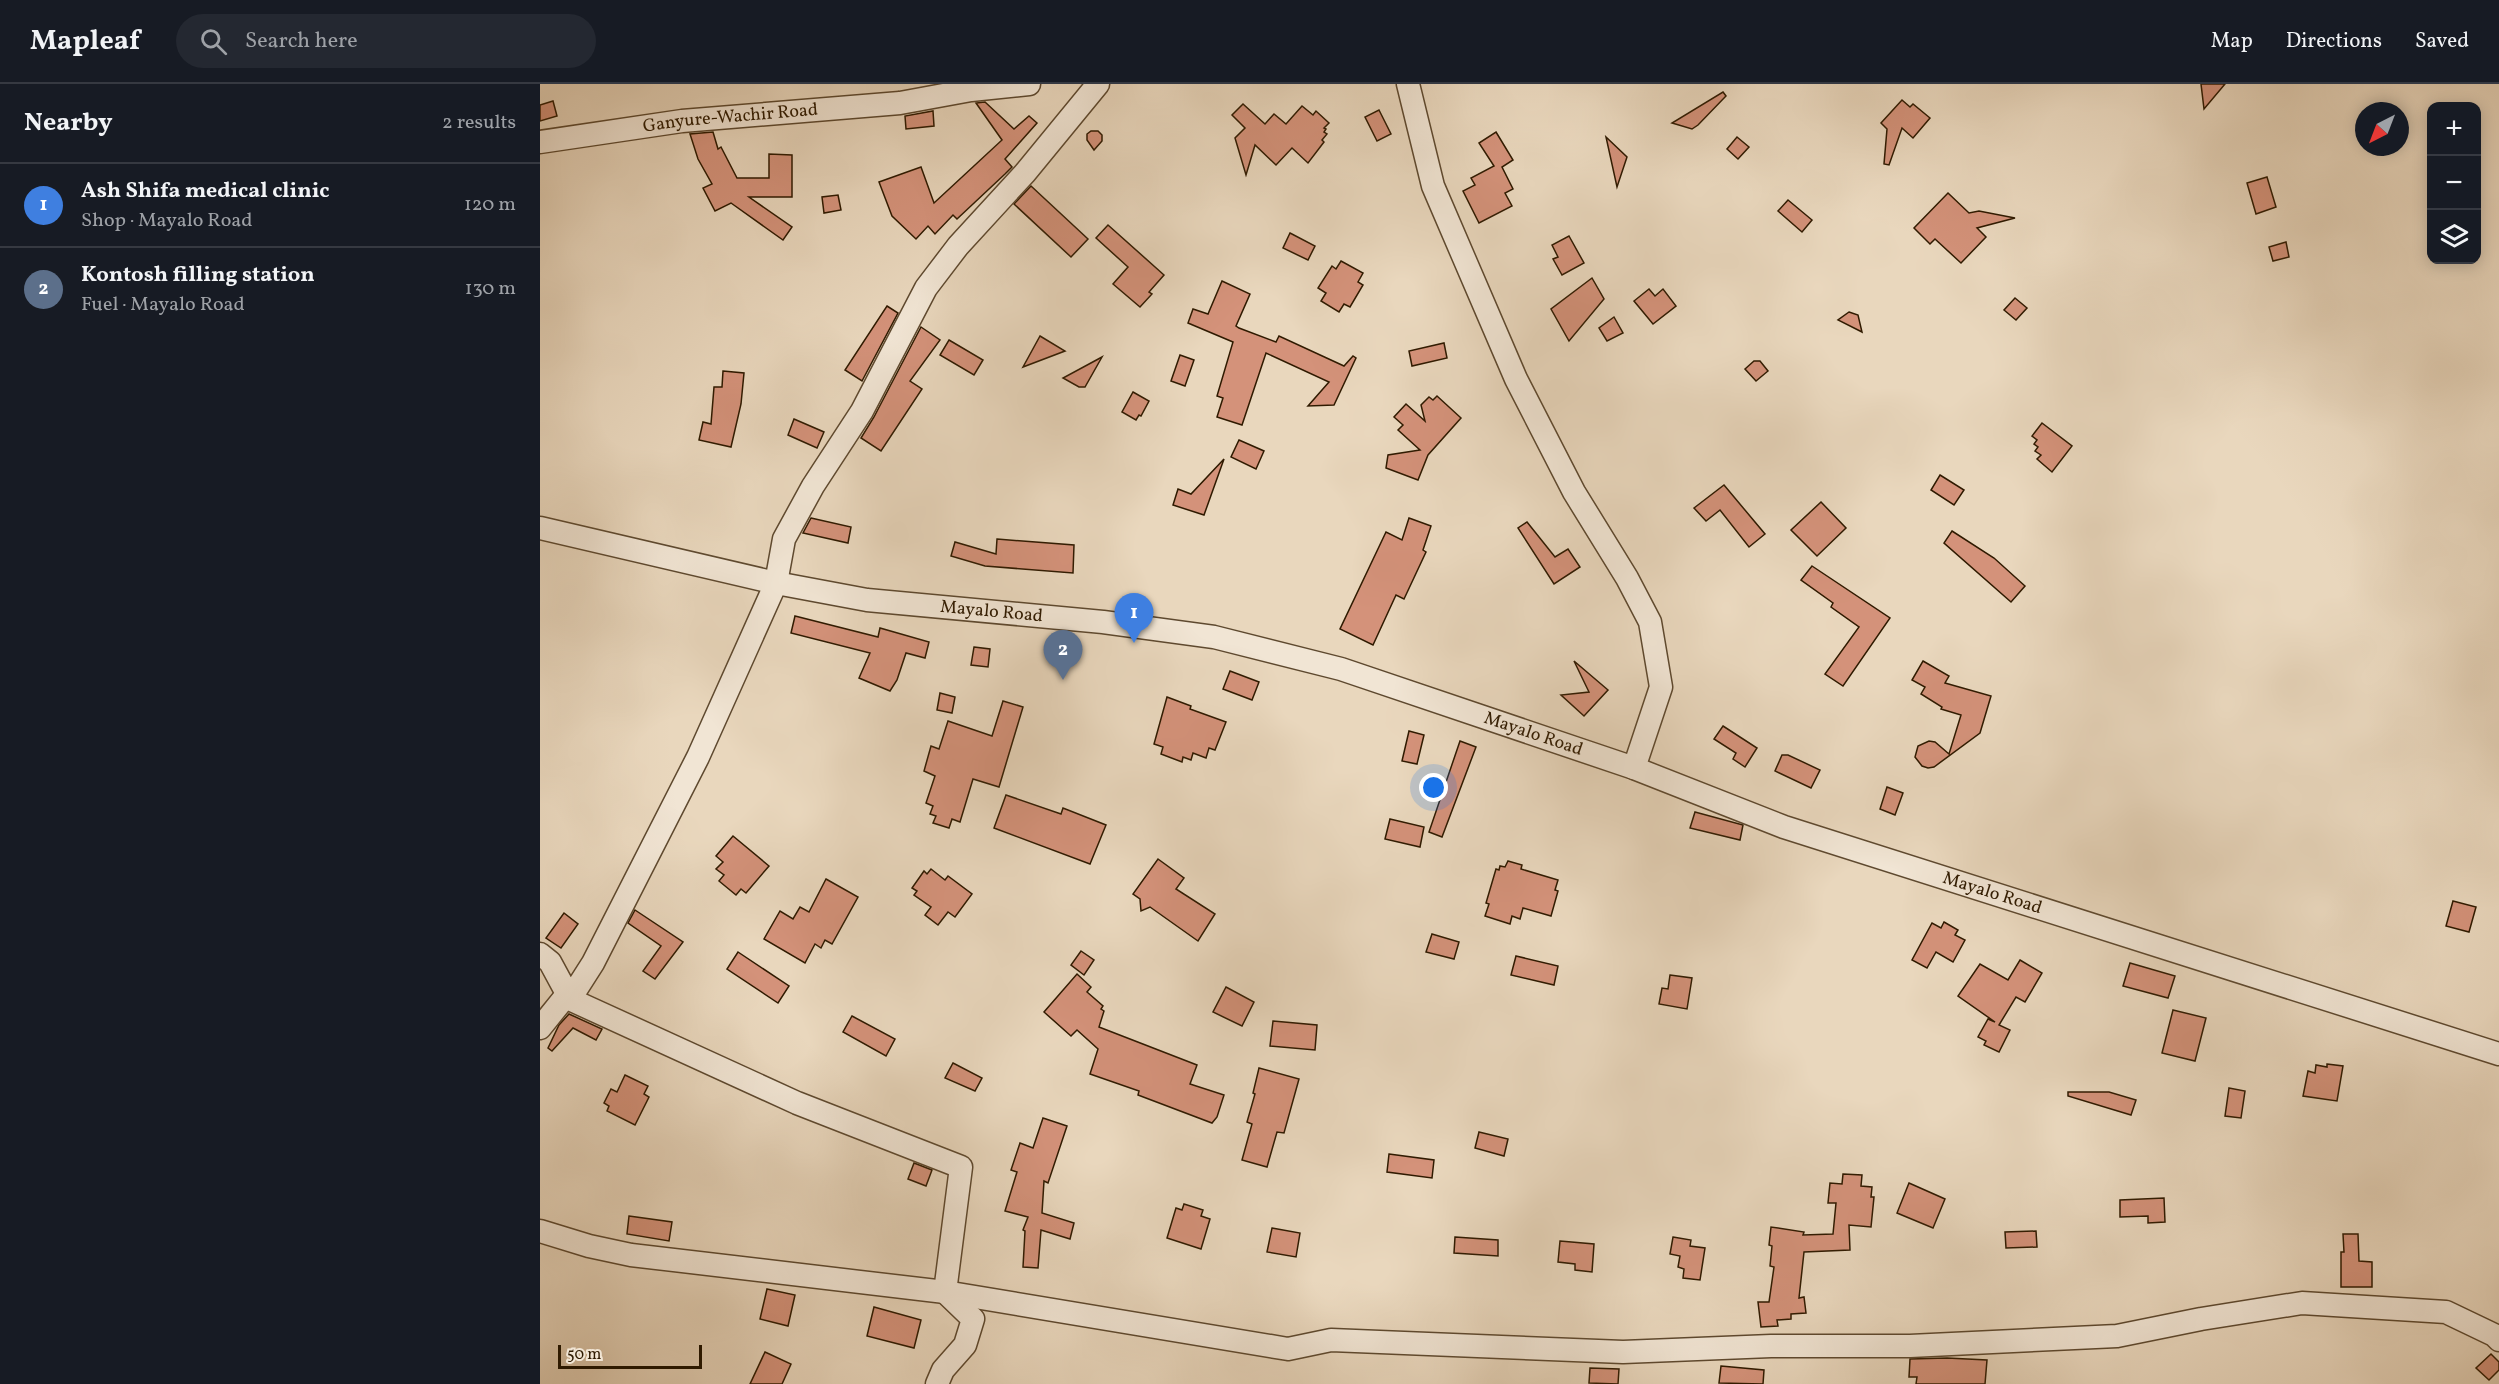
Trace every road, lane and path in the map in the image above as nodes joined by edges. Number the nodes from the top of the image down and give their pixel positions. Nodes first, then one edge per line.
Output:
1 (1029, 84) edge
2 (1098, 84) edge
3 (1408, 84) edge
4 (540, 142) edge
5 (540, 528) edge
6 (776, 583) junction
7 (1634, 768) junction
8 (540, 954) edge
9 (570, 999) junction
10 (540, 1028) edge
11 (2499, 1054) edge
12 (540, 1231) edge
13 (945, 1292) junction
14 (2499, 1340) edge
15 (937, 1384) edge

1 - 4 street, Ganyure-Wachir Road
2 - 6 street
3 - 7 street
5 - 6 street, Mayalo Road
6 - 7 street, Mayalo Road
6 - 9 street
7 - 11 street, Mayalo Road
8 - 9 street
9 - 10 street
9 - 13 street
12 - 13 street
13 - 14 street
13 - 15 street

